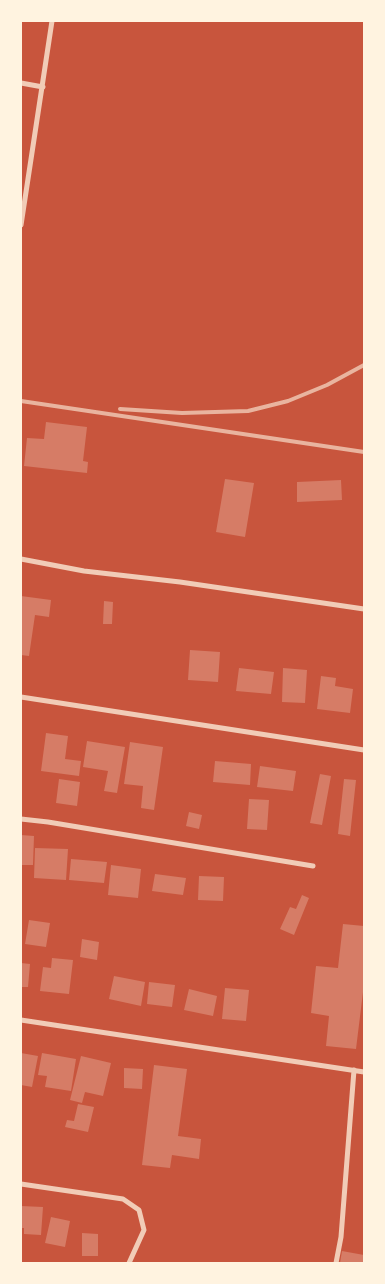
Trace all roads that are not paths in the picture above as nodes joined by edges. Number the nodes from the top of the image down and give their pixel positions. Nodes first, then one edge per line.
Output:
1 (52, 21) edge
2 (21, 83) edge
3 (43, 86) junction
4 (21, 224) edge
5 (21, 559) edge
6 (364, 609) edge
7 (21, 697) edge
8 (364, 750) edge
9 (21, 819) edge
10 (314, 866) dead end
11 (21, 1020) edge
12 (354, 1070) junction
13 (364, 1072) edge
14 (21, 1184) edge
15 (129, 1263) edge
16 (336, 1263) edge

1 - 3 street
2 - 3 street
3 - 4 street
5 - 6 street
7 - 8 street
9 - 10 street
11 - 12 street
12 - 13 street
12 - 16 street
14 - 15 street

